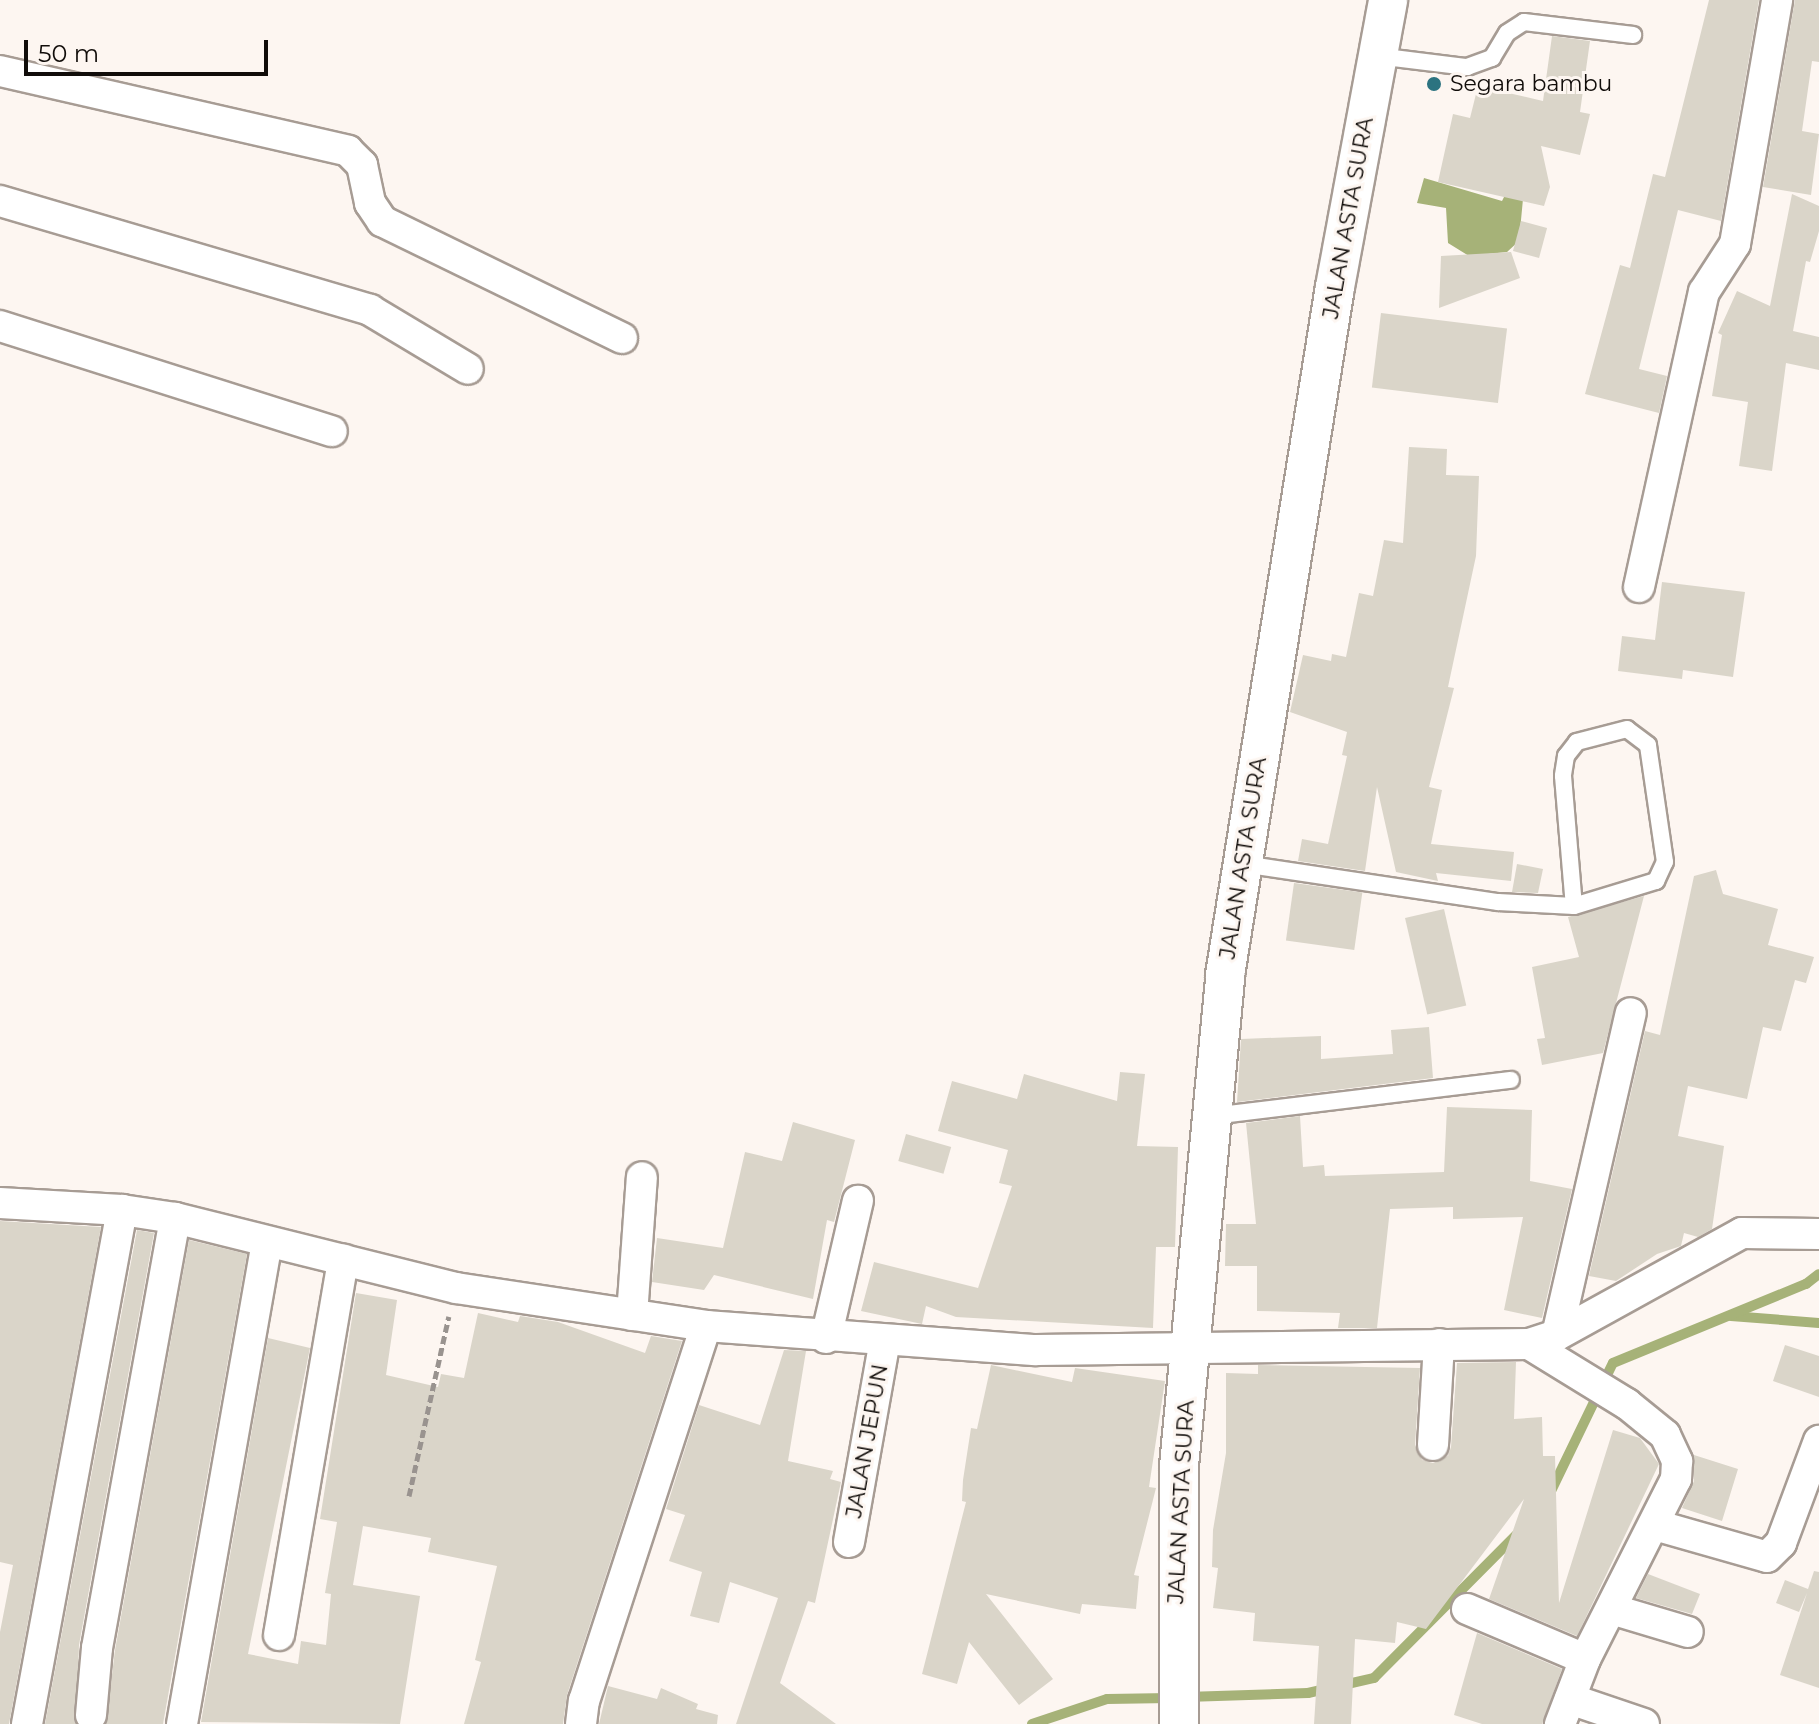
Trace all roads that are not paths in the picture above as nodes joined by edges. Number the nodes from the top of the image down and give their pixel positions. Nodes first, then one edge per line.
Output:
1 (1388, 0) edge
2 (1777, 0) edge
3 (1633, 35) dead end
4 (1377, 56) junction
5 (0, 71) edge
6 (0, 201) edge
7 (0, 326) edge
8 (622, 338) dead end
9 (468, 369) dead end
10 (332, 431) dead end
11 (1639, 587) dead end
12 (1243, 864) junction
13 (1574, 906) junction
14 (1631, 1013) dead end
15 (1511, 1080) dead end
16 (1211, 1116) junction
17 (642, 1177) dead end
18 (858, 1201) dead end
19 (0, 1203) edge
20 (122, 1210) junction
21 (175, 1218) junction
22 (1819, 1234) edge
23 (267, 1242) junction
24 (343, 1259) junction
25 (632, 1315) junction
26 (706, 1326) junction
27 (826, 1338) junction
28 (885, 1340) junction
29 (1543, 1340) junction
30 (1439, 1344) junction
31 (1192, 1349) junction
32 (1819, 1441) edge
33 (1433, 1445) dead end
34 (1655, 1525) junction
35 (849, 1542) dead end
36 (1467, 1609) dead end
37 (1611, 1609) junction
38 (1688, 1632) dead end
39 (279, 1635) dead end
40 (1585, 1659) junction
41 (1565, 1711) edge
42 (91, 1715) dead end
43 (1179, 1715) edge
44 (27, 1724) edge
45 (182, 1724) edge
46 (581, 1724) edge
47 (1644, 1724) edge

1 - 4 street, JALAN ASTA SURA
2 - 11 street
3 - 4 lane
4 - 12 street, JALAN ASTA SURA
5 - 8 street
6 - 9 street
7 - 10 street
12 - 13 lane
12 - 16 street, JALAN ASTA SURA
13 - 13 lane
14 - 29 street
15 - 16 lane
16 - 31 street, JALAN ASTA SURA
17 - 25 street
18 - 27 street
19 - 20 street
20 - 21 street
20 - 44 street
21 - 23 street
21 - 42 street
22 - 29 street
23 - 24 street
23 - 45 street
24 - 25 street
24 - 39 street
25 - 26 street
26 - 27 street
26 - 46 street
27 - 28 street
28 - 31 street
28 - 35 street, JALAN JEPUN
29 - 30 street
29 - 34 street
30 - 31 street
30 - 33 street
31 - 43 street, JALAN ASTA SURA
32 - 34 street
34 - 37 street
36 - 40 street
37 - 38 street
37 - 40 street
40 - 41 street
41 - 47 street

